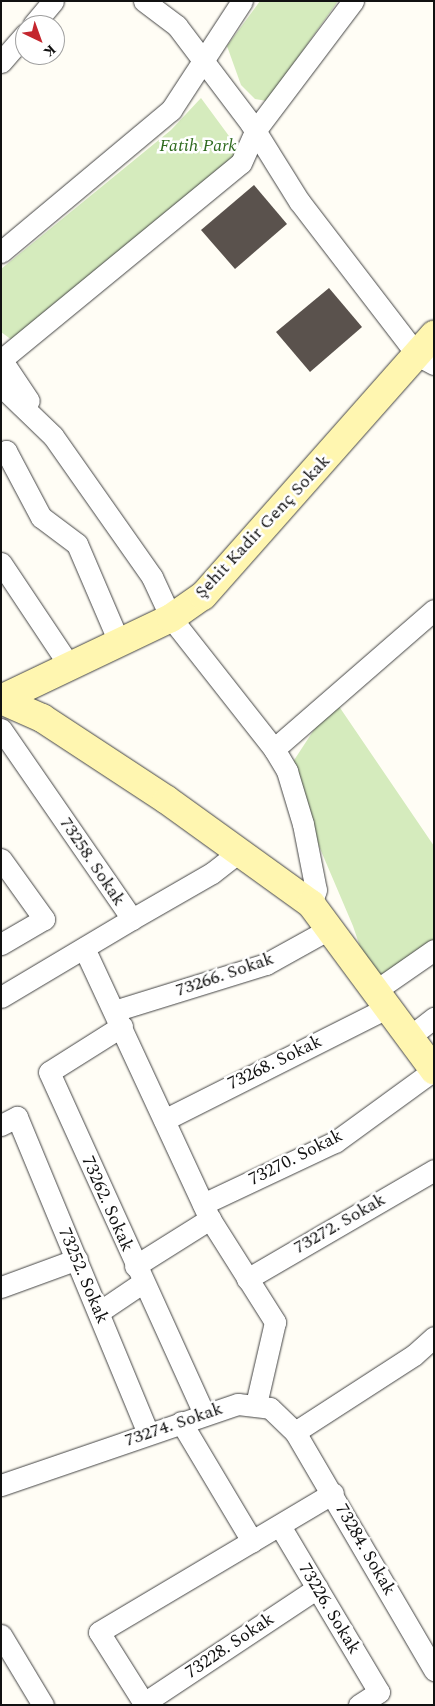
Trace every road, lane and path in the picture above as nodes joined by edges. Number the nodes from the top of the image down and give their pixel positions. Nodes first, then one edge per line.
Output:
1 (53, 1) edge
2 (144, 1) edge
3 (242, 1) edge
4 (353, 1) edge
5 (41, 15) edge
6 (15, 46) edge
7 (202, 59) junction
8 (1, 62) edge
9 (255, 131) junction
10 (1, 252) edge
11 (428, 351) edge
12 (1, 359) edge
13 (1, 386) edge
14 (50, 433) junction
15 (1, 454) edge
16 (1, 563) edge
17 (434, 610) edge
18 (171, 618) junction
19 (119, 642) junction
20 (69, 665) junction
21 (1, 699) edge
22 (1, 729) edge
23 (274, 749) junction
24 (241, 850) junction
25 (1, 859) edge
26 (311, 904) junction
27 (132, 919) junction
28 (331, 928) junction
29 (1, 944) edge
30 (84, 948) junction
31 (434, 950) edge
32 (1, 997) edge
33 (381, 999) junction
34 (118, 1018) junction
35 (434, 1018) edge
36 (408, 1038) junction
37 (434, 1070) edge
38 (164, 1120) junction
39 (9, 1121) edge
40 (434, 1170) edge
41 (206, 1211) junction
42 (77, 1259) junction
43 (139, 1274) junction
44 (247, 1279) junction
45 (1, 1286) edge
46 (99, 1312) junction
47 (434, 1337) edge
48 (256, 1404) junction
49 (204, 1413) junction
50 (181, 1422) junction
51 (295, 1432) junction
52 (148, 1434) junction
53 (1, 1485) edge
54 (333, 1493) junction
55 (280, 1526) junction
56 (252, 1541) junction
57 (317, 1588) junction
58 (1, 1635) edge
59 (434, 1670) edge
60 (144, 1704) edge
61 (43, 1705) edge
62 (359, 1705) edge

1 - 5 street
2 - 7 street
3 - 7 street
4 - 9 street
6 - 8 street
7 - 9 street
7 - 10 street
9 - 11 street
9 - 12 street
11 - 18 street, Şehit Kadir Genç Sokak
12 - 14 street
13 - 14 street
14 - 18 street
15 - 19 street
16 - 20 street
17 - 23 street
18 - 19 street, Şehit Kadir Genç Sokak
18 - 23 street
19 - 20 street, Şehit Kadir Genç Sokak
20 - 21 street, Şehit Kadir Genç Sokak
21 - 24 street
22 - 27 street, 73258. Sokak
23 - 26 street
24 - 26 street
24 - 27 street
25 - 29 street
26 - 28 street
27 - 30 street, 73258. Sokak
28 - 33 street
28 - 34 street, 73266. Sokak
30 - 32 street, 73258. Sokak
30 - 34 street
31 - 33 street, 73268. Sokak
33 - 36 street
33 - 38 street, 73268. Sokak
34 - 38 street
34 - 43 street, 73262. Sokak
35 - 36 street
36 - 37 street
37 - 41 street, 73270. Sokak
38 - 41 street
39 - 42 street, 73252. Sokak
40 - 44 street, 73272. Sokak
41 - 43 street, 73270. Sokak
41 - 44 street
42 - 45 street
42 - 46 street, 73252. Sokak
43 - 46 street, 73270. Sokak
43 - 49 street, 73262. Sokak
44 - 48 street
46 - 52 street, 73252. Sokak
47 - 51 street
48 - 49 street, 73274. Sokak
48 - 51 street
49 - 50 street, 73274. Sokak
50 - 52 street, 73274. Sokak
50 - 56 street
51 - 54 street, 73284. Sokak
52 - 53 street, 73274. Sokak
54 - 55 street
54 - 59 street, 73284. Sokak
55 - 56 street
55 - 57 street, 73226. Sokak
56 - 60 street
57 - 60 street, 73228. Sokak
57 - 62 street, 73226. Sokak
58 - 61 street

